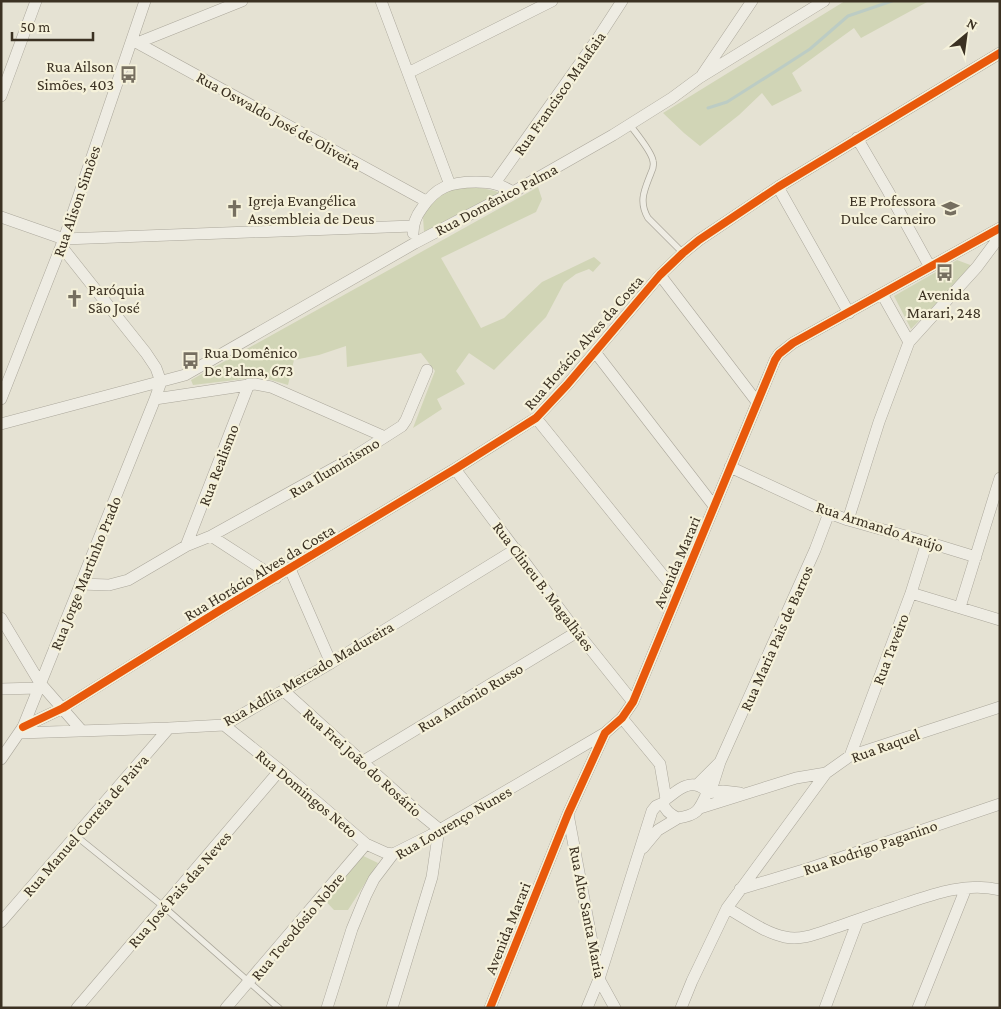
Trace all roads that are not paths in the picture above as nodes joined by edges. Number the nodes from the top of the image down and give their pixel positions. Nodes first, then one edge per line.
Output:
1 (36, 1) edge
2 (145, 1) edge
3 (242, 1) edge
4 (381, 1) edge
5 (552, 1) edge
6 (622, 1) edge
7 (752, 1) edge
8 (824, 1) edge
9 (134, 41) junction
10 (1000, 53) edge
11 (408, 72) junction
12 (699, 78) junction
13 (1, 96) edge
14 (630, 124) junction
15 (857, 138) junction
16 (495, 183) junction
17 (450, 185) junction
18 (778, 187) junction
19 (513, 192) junction
20 (426, 201) junction
21 (1, 217) edge
22 (413, 226) junction
23 (1000, 228) edge
24 (1000, 236) edge
25 (62, 242) junction
26 (415, 242) junction
27 (683, 253) junction
28 (930, 267) junction
29 (660, 275) junction
30 (882, 294) junction
31 (849, 313) junction
32 (909, 342) junction
33 (595, 352) junction
34 (428, 370) dead end
35 (160, 382) junction
36 (249, 384) junction
37 (1, 399) edge
38 (155, 400) junction
39 (757, 402) junction
40 (536, 418) junction
41 (1, 424) edge
42 (384, 437) junction
43 (730, 467) junction
44 (455, 469) junction
45 (999, 481) edge
46 (714, 506) junction
47 (829, 513) junction
48 (848, 520) junction
49 (211, 536) junction
50 (927, 542) junction
51 (186, 546) junction
52 (516, 549) junction
53 (976, 557) junction
54 (290, 570) junction
55 (276, 578) junction
56 (80, 584) junction
57 (911, 593) junction
58 (678, 594) junction
59 (960, 607) junction
60 (1, 618) edge
61 (1000, 620) edge
62 (577, 632) junction
63 (331, 663) junction
64 (40, 685) junction
65 (1, 689) edge
66 (284, 691) junction
67 (633, 702) junction
68 (1000, 707) edge
69 (63, 708) junction
70 (622, 718) junction
71 (224, 725) junction
72 (169, 728) junction
73 (21, 730) junction
74 (82, 731) junction
75 (605, 733) junction
76 (850, 756) junction
77 (1, 759) edge
78 (362, 762) junction
79 (280, 770) junction
80 (826, 773) junction
81 (704, 790) junction
82 (744, 794) junction
83 (664, 801) junction
84 (1000, 804) edge
85 (700, 808) junction
86 (568, 814) junction
87 (678, 818) junction
88 (439, 829) junction
89 (76, 836) junction
90 (366, 844) junction
91 (639, 853) junction
92 (393, 854) junction
93 (966, 888) junction
94 (740, 890) junction
95 (1000, 890) edge
96 (164, 907) junction
97 (727, 908) junction
98 (858, 920) junction
99 (1, 922) edge
100 (599, 979) junction
101 (249, 982) junction
102 (77, 1008) edge
103 (226, 1008) edge
104 (280, 1008) edge
105 (327, 1008) edge
106 (392, 1008) edge
107 (490, 1008) edge
108 (587, 1008) edge
109 (615, 1008) edge
110 (682, 1008) edge
111 (825, 1008) edge
112 (918, 1008) edge

1 - 13 street
2 - 9 street, Rua Alison Simões
3 - 9 street
4 - 11 street
5 - 11 street
6 - 16 street, Rua Francisco Malafaia
7 - 12 street
8 - 12 street, Rua Domênico Palma
9 - 20 street, Rua Oswaldo José de Oliveira
9 - 25 street, Rua Alison Simões
10 - 15 street, Rua Horácio Alves da Costa
11 - 17 street
12 - 14 street, Rua Domênico Palma
14 - 19 street, Rua Domênico Palma
14 - 27 lane
15 - 18 street, Rua Horácio Alves da Costa
15 - 28 street
16 - 17 street
16 - 19 street
17 - 20 street
18 - 27 street, Rua Horácio Alves da Costa
18 - 31 street
19 - 26 street, Rua Domênico Palma
20 - 22 street
21 - 25 street
22 - 25 street
22 - 26 street
23 - 28 street, Avenida Marari
24 - 32 street
25 - 35 street
25 - 37 street, Rua Alison Simões
26 - 35 street, Rua Domênico Palma
27 - 29 street, Rua Horácio Alves da Costa
28 - 30 street, Avenida Marari
29 - 33 street, Rua Horácio Alves da Costa
29 - 39 street
30 - 31 street, Avenida Marari
30 - 32 street
31 - 39 street, Avenida Marari
32 - 48 street
33 - 40 street, Rua Horácio Alves da Costa
33 - 46 street
34 - 42 street, Rua Iluminismo
35 - 38 street, Rua Jorge Martinho Prado
35 - 41 street, Rua Domênico Palma
36 - 38 street
36 - 42 street
36 - 51 street, Rua Realismo
38 - 56 street, Rua Jorge Martinho Prado
39 - 43 street, Avenida Marari
40 - 44 street, Rua Horácio Alves da Costa
40 - 58 street
42 - 49 street, Rua Iluminismo
43 - 46 street, Avenida Marari
43 - 47 street, Rua Armando Araújo
44 - 52 street, Rua Clineu B. Magalhães
44 - 54 street, Rua Horácio Alves da Costa
45 - 53 street
46 - 58 street, Avenida Marari
47 - 48 street, Rua Armando Araújo
47 - 81 street, Rua Maria Pais de Barros
48 - 50 street, Rua Armando Araújo
49 - 51 street, Rua Iluminismo
49 - 55 street
50 - 53 street, Rua Armando Araújo
50 - 57 street, Rua Taveiro
51 - 56 street, Rua Iluminismo
52 - 62 street, Rua Clineu B. Magalhães
52 - 63 street, Rua Adília Mercado Madureira
53 - 59 street
54 - 55 street, Rua Horácio Alves da Costa
54 - 63 street
55 - 69 street, Rua Horácio Alves da Costa
56 - 64 street, Rua Jorge Martinho Prado
57 - 59 street
57 - 76 street, Rua Taveiro
58 - 67 street, Avenida Marari
59 - 61 street
60 - 64 street
62 - 67 street, Rua Clineu B. Magalhães
62 - 78 street, Rua Antônio Russo
63 - 66 street, Rua Adília Mercado Madureira
64 - 65 street
64 - 69 street
64 - 73 street, Rua Jorge Martinho Prado
66 - 71 street, Rua Adília Mercado Madureira
66 - 78 street, Rua Frei João do Rosário
67 - 70 street, Avenida Marari
68 - 76 street, Rua Raquel
69 - 73 street, Rua Horácio Alves da Costa
69 - 74 street
70 - 75 street, Avenida Marari
70 - 83 street
71 - 72 street, Rua Adília Mercado Madureira
71 - 79 street, Rua Domingos Neto
72 - 74 street, Rua Adília Mercado Madureira
72 - 89 street, Rua Manuel Correia de Paiva
73 - 74 street, Rua Adília Mercado Madureira
73 - 77 street, Rua Jorge Martinho Prado
75 - 86 street, Avenida Marari
75 - 88 street, Rua Lourenço Nunes
76 - 80 street, Rua Raquel
78 - 88 street, Rua Frei João do Rosário
79 - 90 street, Rua Domingos Neto
79 - 96 street, Rua José Pais das Neves
80 - 82 street, Rua Raquel
80 - 94 street
81 - 82 street, Rua Raquel
81 - 83 street
81 - 85 street
82 - 85 street, Rua Raquel
83 - 87 street
83 - 91 street
84 - 94 street, Rua Rodrigo Paganino
85 - 87 street
86 - 100 street, Rua Alto Santa Maria
86 - 107 street, Avenida Marari
87 - 91 street
88 - 92 street, Rua Lourenço Nunes
88 - 106 street
89 - 96 lane
89 - 99 street, Rua Manuel Correia de Paiva
90 - 92 street, Rua Domingos Neto
90 - 101 street, Rua Toeodósio Nobre
91 - 100 street
92 - 105 street, Rua Lourenço Nunes
93 - 95 street
93 - 98 street
93 - 112 street
94 - 97 street
96 - 101 lane
96 - 102 street, Rua José Pais das Neves
97 - 98 street
97 - 110 street
98 - 111 street
100 - 108 street
100 - 109 street, Rua Alto Santa Maria
101 - 103 street, Rua Toeodósio Nobre
101 - 104 lane

